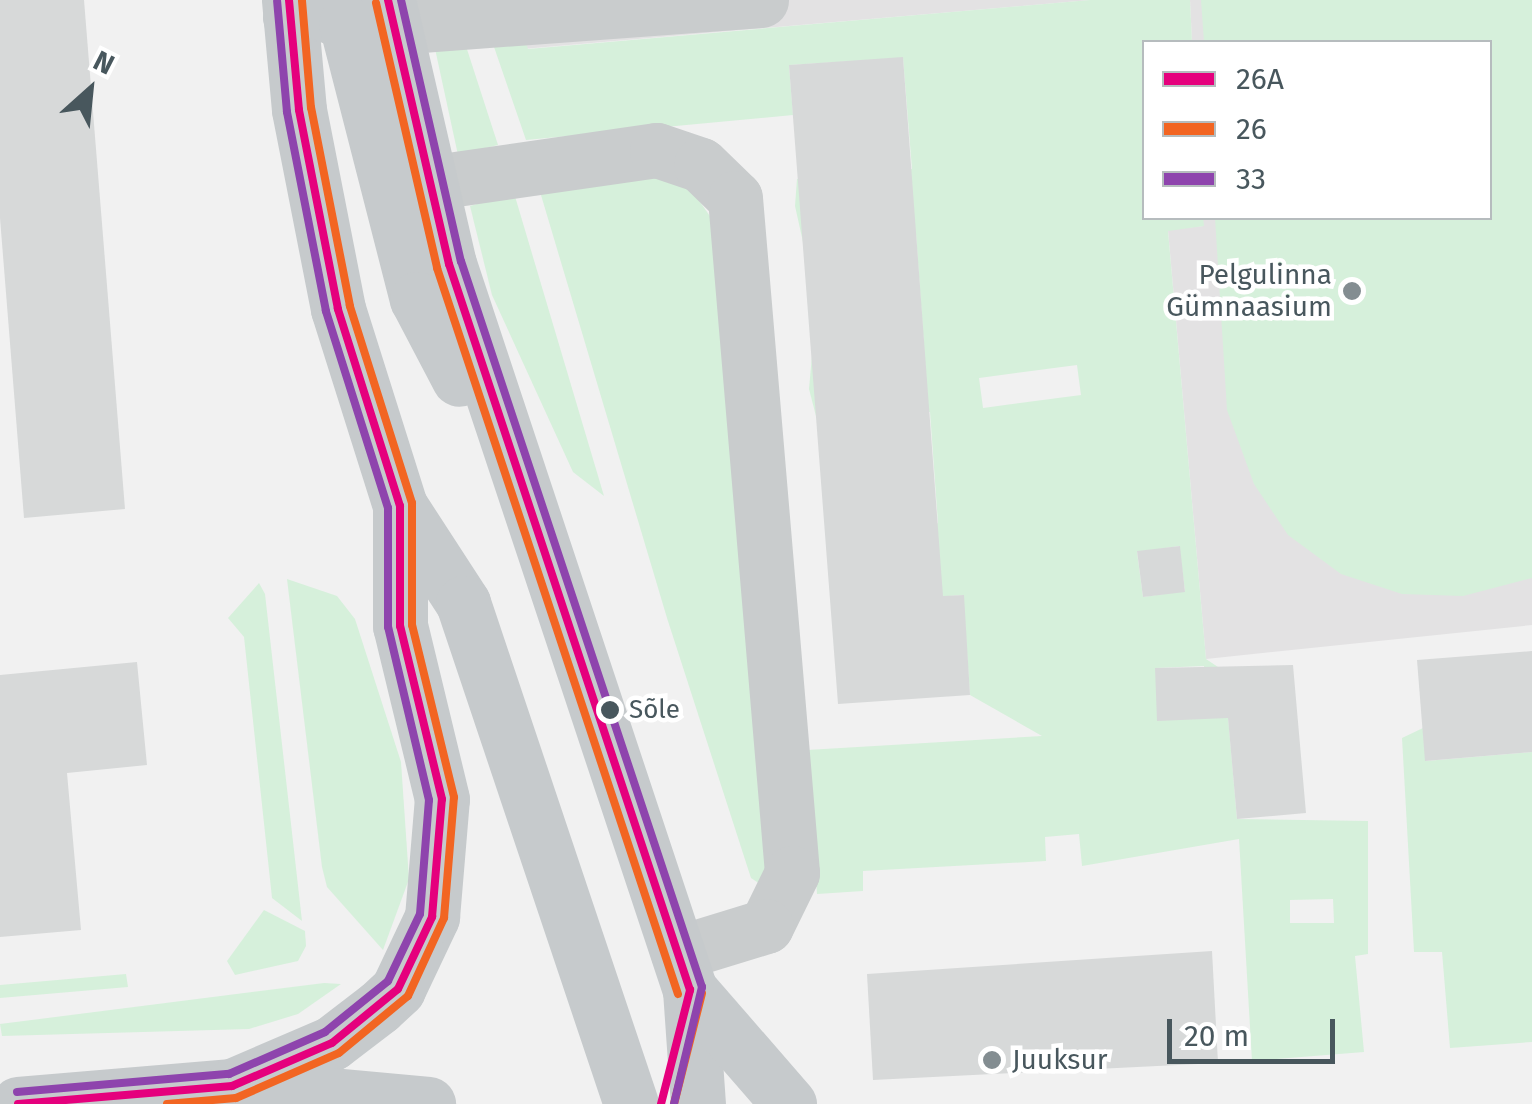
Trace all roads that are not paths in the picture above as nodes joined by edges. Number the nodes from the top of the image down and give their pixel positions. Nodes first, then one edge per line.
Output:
1 (761, 0) edge
2 (290, 8) edge
3 (391, 14) edge
4 (428, 183) junction
5 (526, 505) junction
6 (400, 506) junction
7 (684, 972) junction
8 (232, 1086) junction
9 (18, 1104) edge
10 (428, 1104) edge
11 (631, 1104) edge
12 (662, 1104) edge
13 (698, 1104) edge
14 (788, 1104) edge

1 - 3 lane
2 - 5 main road
2 - 6 main road
3 - 4 main road
4 - 5 main road
4 - 7 lane
5 - 7 main road
6 - 8 main road
6 - 11 main road
7 - 12 main road
7 - 13 main road
7 - 14 main road
8 - 9 main road
8 - 10 main road

